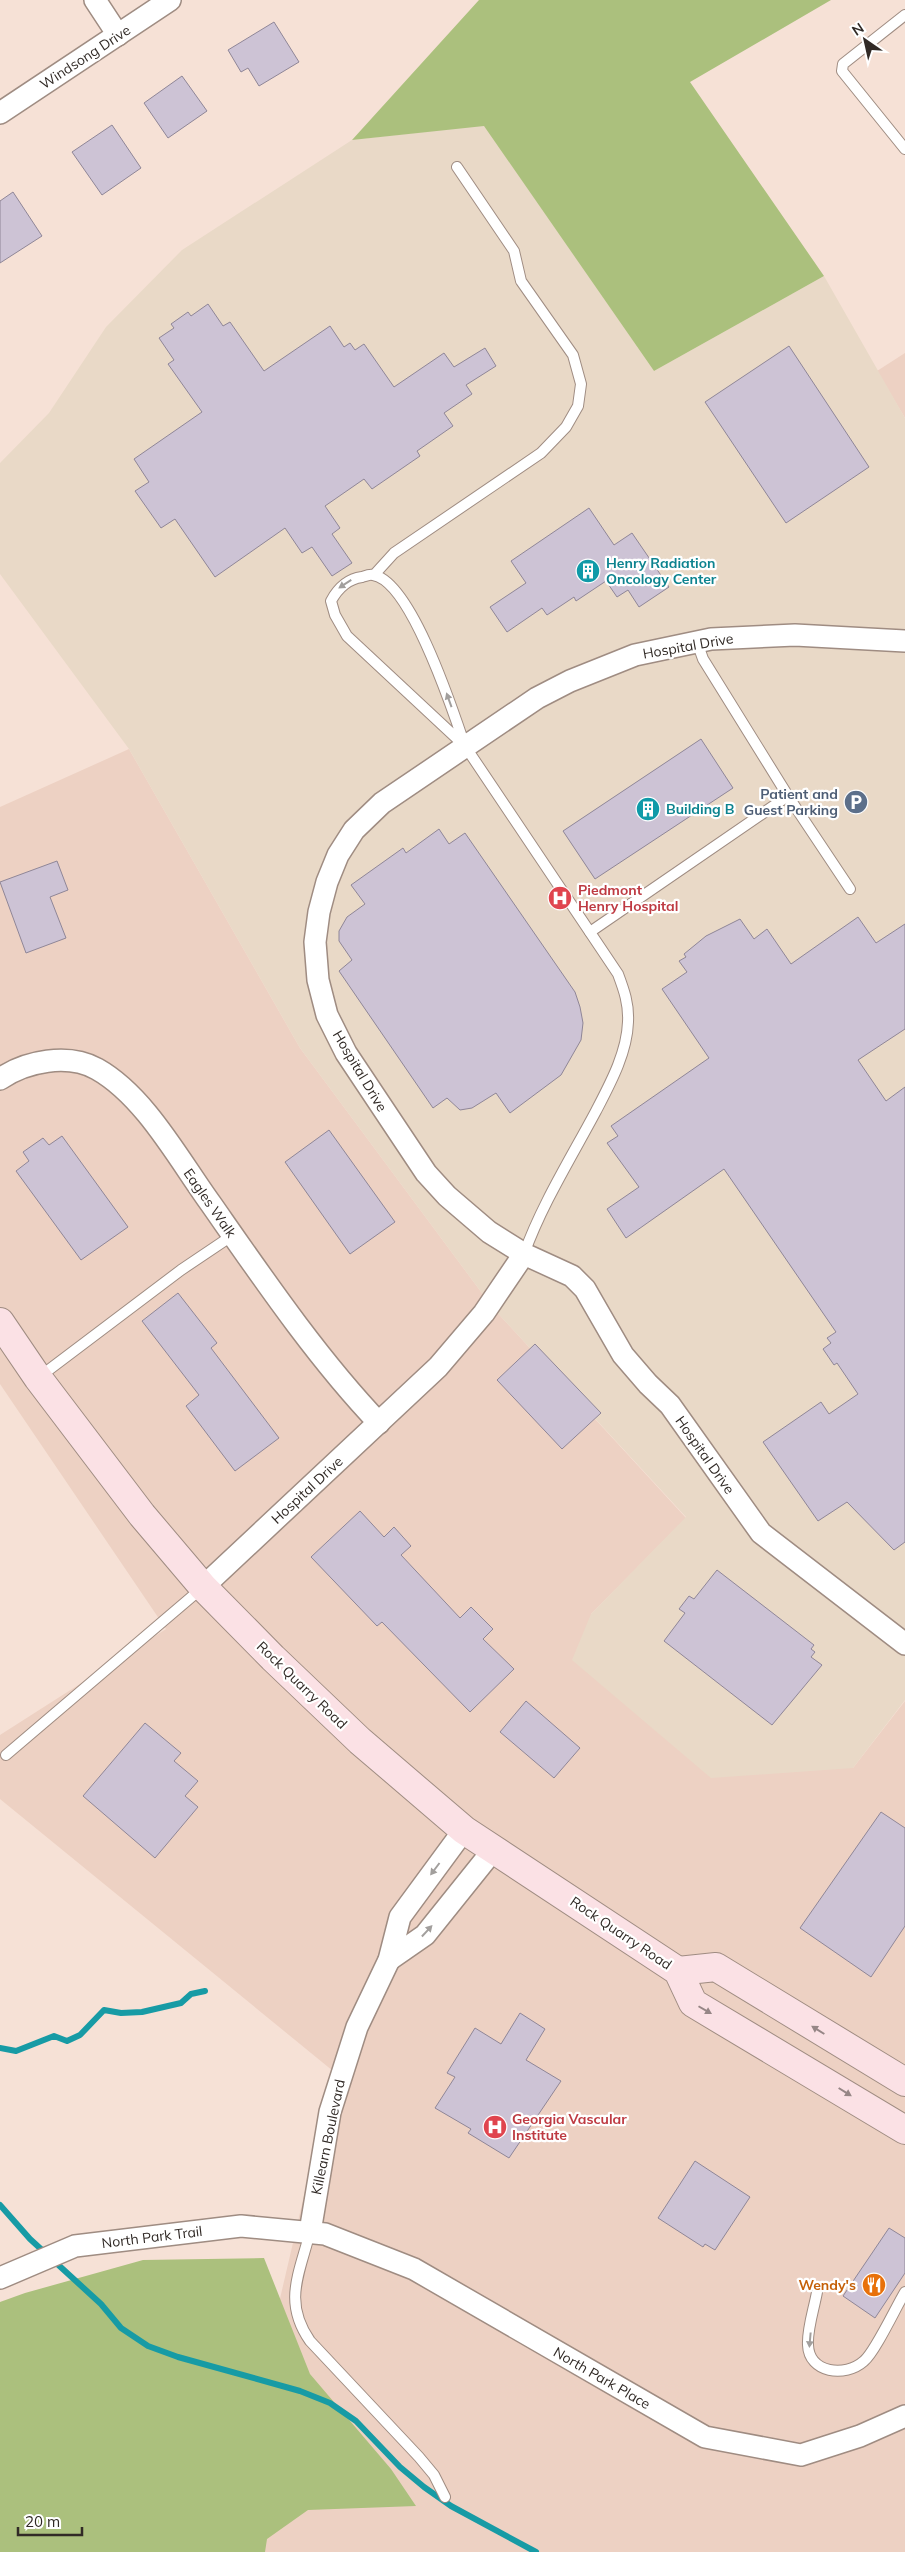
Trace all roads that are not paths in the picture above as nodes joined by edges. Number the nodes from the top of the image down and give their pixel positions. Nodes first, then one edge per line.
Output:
1 (95, 0) edge
2 (170, 0) edge
3 (905, 15) edge
4 (118, 35) junction
5 (0, 113) edge
6 (905, 149) edge
7 (457, 167) dead end
8 (374, 575) junction
9 (905, 641) edge
10 (697, 642) junction
11 (465, 746) junction
12 (788, 796) junction
13 (850, 889) dead end
14 (590, 932) junction
15 (0, 1080) edge
16 (232, 1235) junction
17 (524, 1254) junction
18 (0, 1322) edge
19 (38, 1378) junction
20 (379, 1423) junction
21 (203, 1587) junction
22 (905, 1644) edge
23 (6, 1755) dead end
24 (464, 1830) junction
25 (494, 1850) junction
26 (389, 1960) junction
27 (678, 1971) junction
28 (905, 2082) edge
29 (905, 2130) edge
30 (310, 2232) junction
31 (0, 2278) edge
32 (817, 2292) dead end
33 (905, 2292) edge
34 (905, 2416) edge
35 (445, 2497) dead end

1 - 4 street
2 - 4 street, Windsong Drive
3 - 6 lane
4 - 5 street, Windsong Drive
7 - 8 lane
11 -> 8 lane, Hospital Drive
8 -> 11 lane, Hospital Drive
9 - 10 street, Hospital Drive
10 - 11 street, Hospital Drive
10 - 12 lane
11 - 14 lane, Hospital Drive
11 - 17 street, Hospital Drive
12 - 13 lane
12 - 14 lane
14 - 17 lane, Hospital Drive
15 - 16 street, Eagles Walk
16 - 19 lane
16 - 20 street, Eagles Walk
17 - 20 street, Hospital Drive
17 - 22 street, Hospital Drive
18 - 19 street, Rock Quarry Road
19 - 21 street, Rock Quarry Road
20 - 21 street, Hospital Drive
21 - 23 lane
21 - 24 street, Rock Quarry Road
24 - 25 street, Rock Quarry Road
24 -> 26 street, Killearn Boulevard
26 -> 25 street, Killearn Boulevard
25 - 27 street, Rock Quarry Road
26 - 30 street, Killearn Boulevard
28 -> 27 street, Rock Quarry Road
27 -> 29 street, Rock Quarry Road
30 - 31 street, North Park Trail
30 - 34 street, North Park Place
30 - 35 lane
32 -> 33 lane

